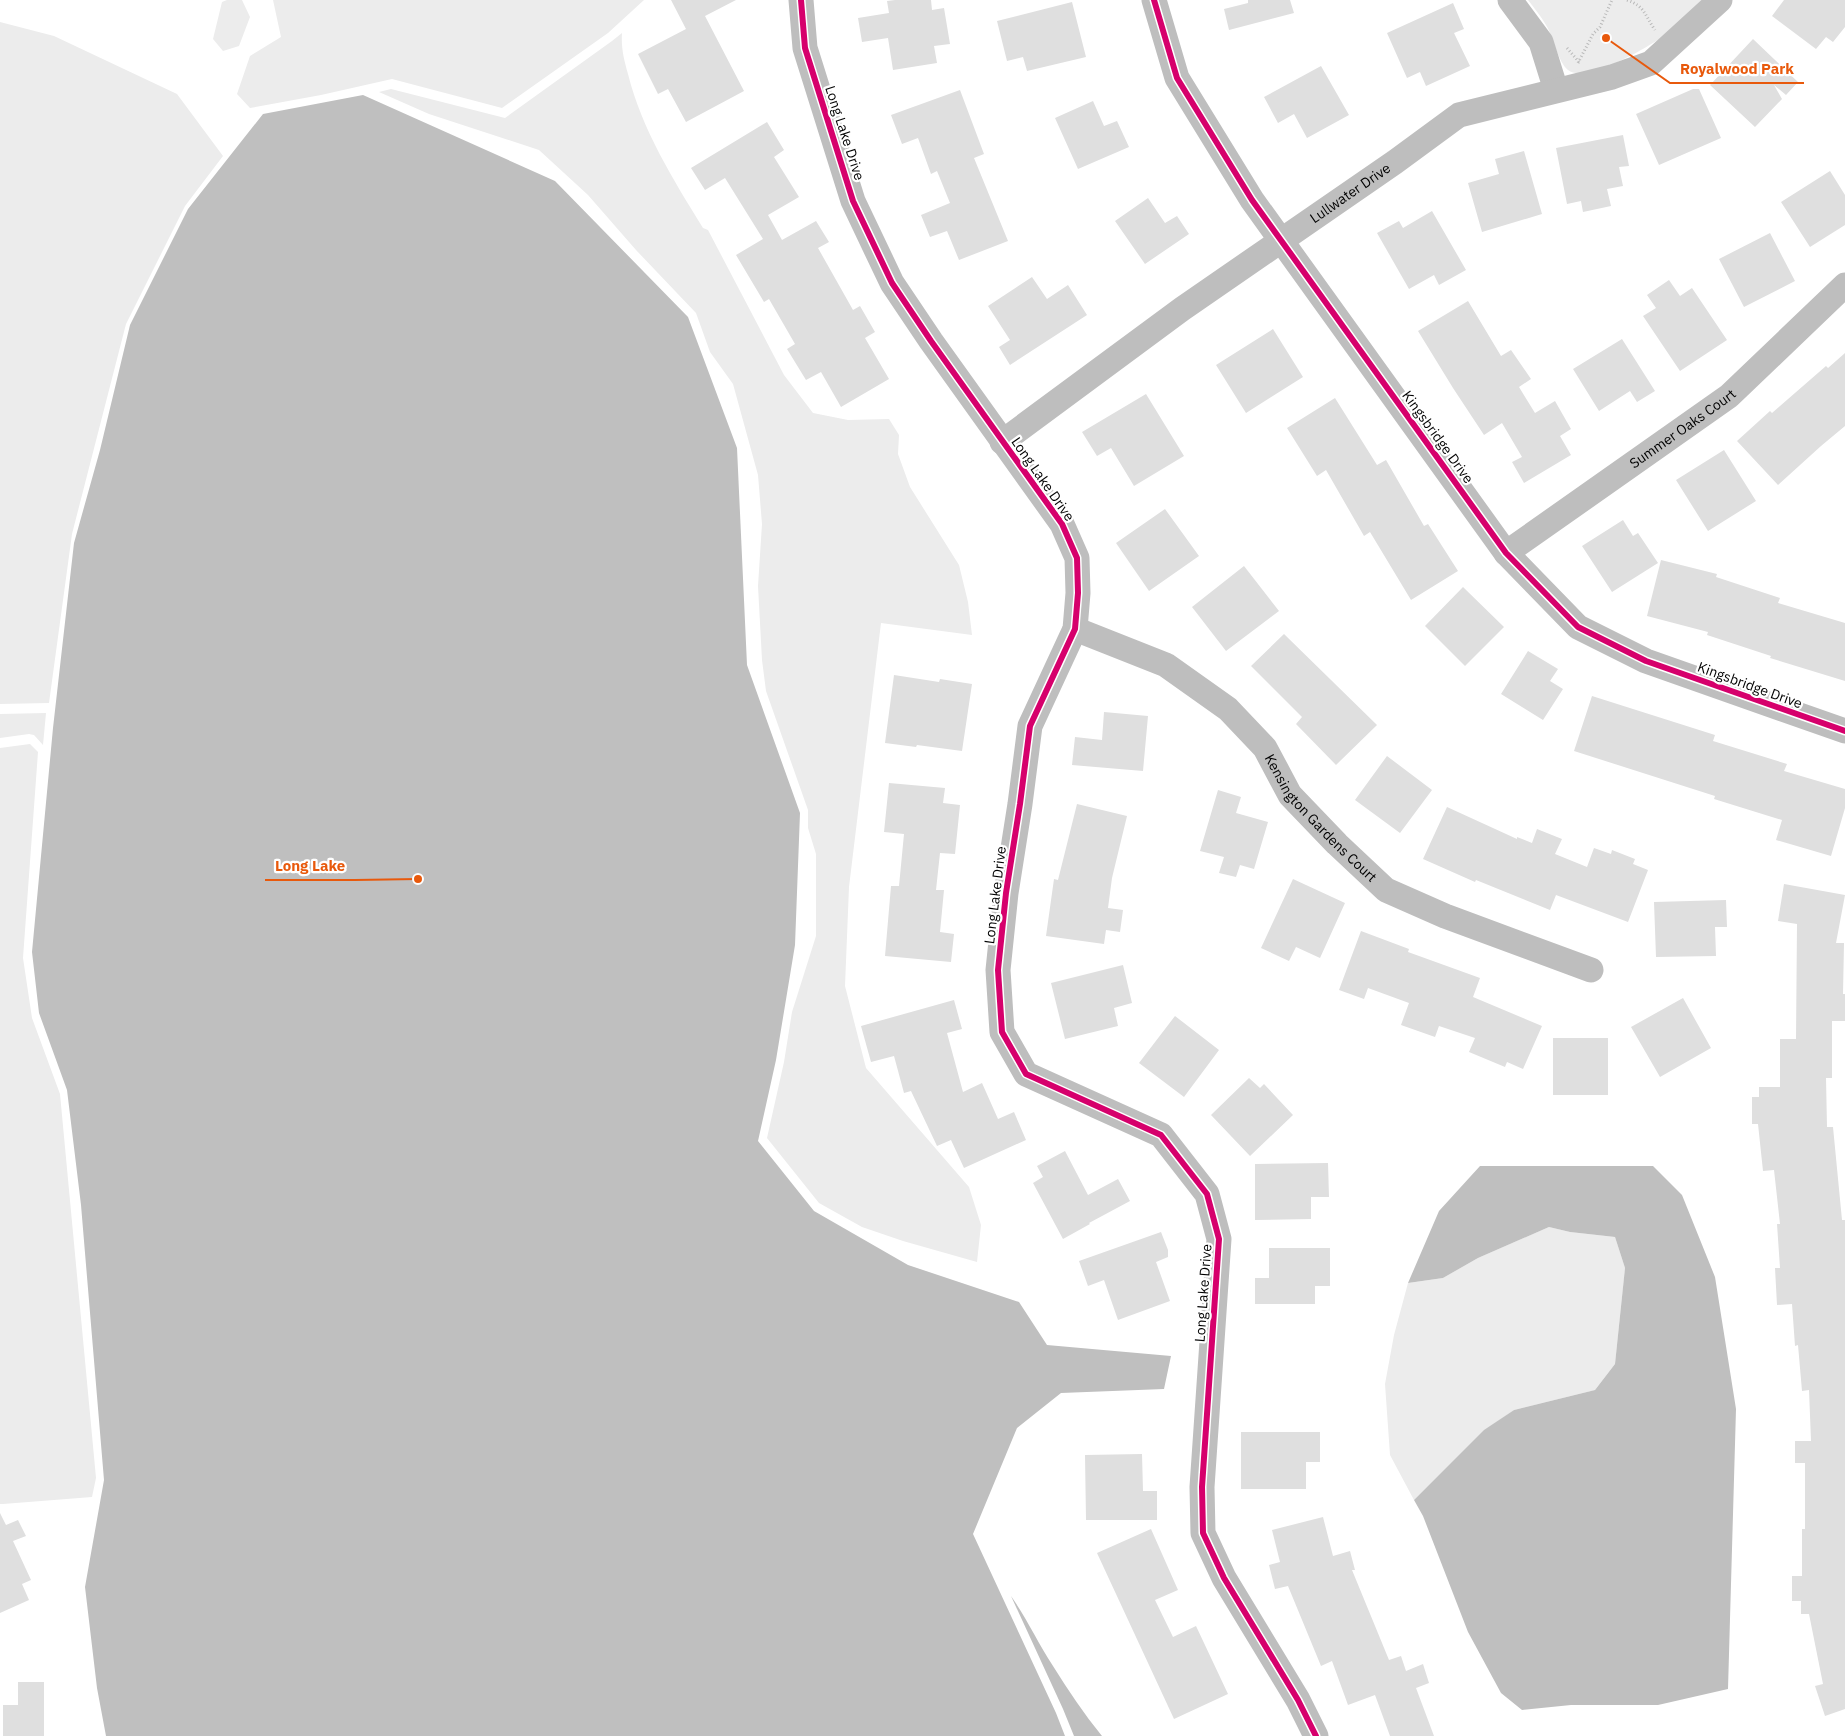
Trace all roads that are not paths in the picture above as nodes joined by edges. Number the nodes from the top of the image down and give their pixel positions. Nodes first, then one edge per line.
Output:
1 (801, 0) edge
2 (1154, 0) edge
3 (1510, 0) edge
4 (1720, 0) edge
5 (1561, 89) junction
6 (1282, 241) junction
7 (1845, 285) edge
8 (1002, 442) junction
9 (1506, 553) junction
10 (1075, 629) junction
11 (1845, 732) edge
12 (1591, 970) dead end
13 (1316, 1736) edge

1 - 8 street, Long Lake Drive
2 - 6 street, Kingsbridge Drive
3 - 5 street
4 - 5 street, Lullwater Drive
5 - 6 street, Lullwater Drive
6 - 8 street, Lullwater Drive
6 - 9 street, Kingsbridge Drive
7 - 9 street, Summer Oaks Court
8 - 10 street, Long Lake Drive
9 - 11 street, Kingsbridge Drive
10 - 12 street, Kensington Gardens Court
10 - 13 street, Long Lake Drive

